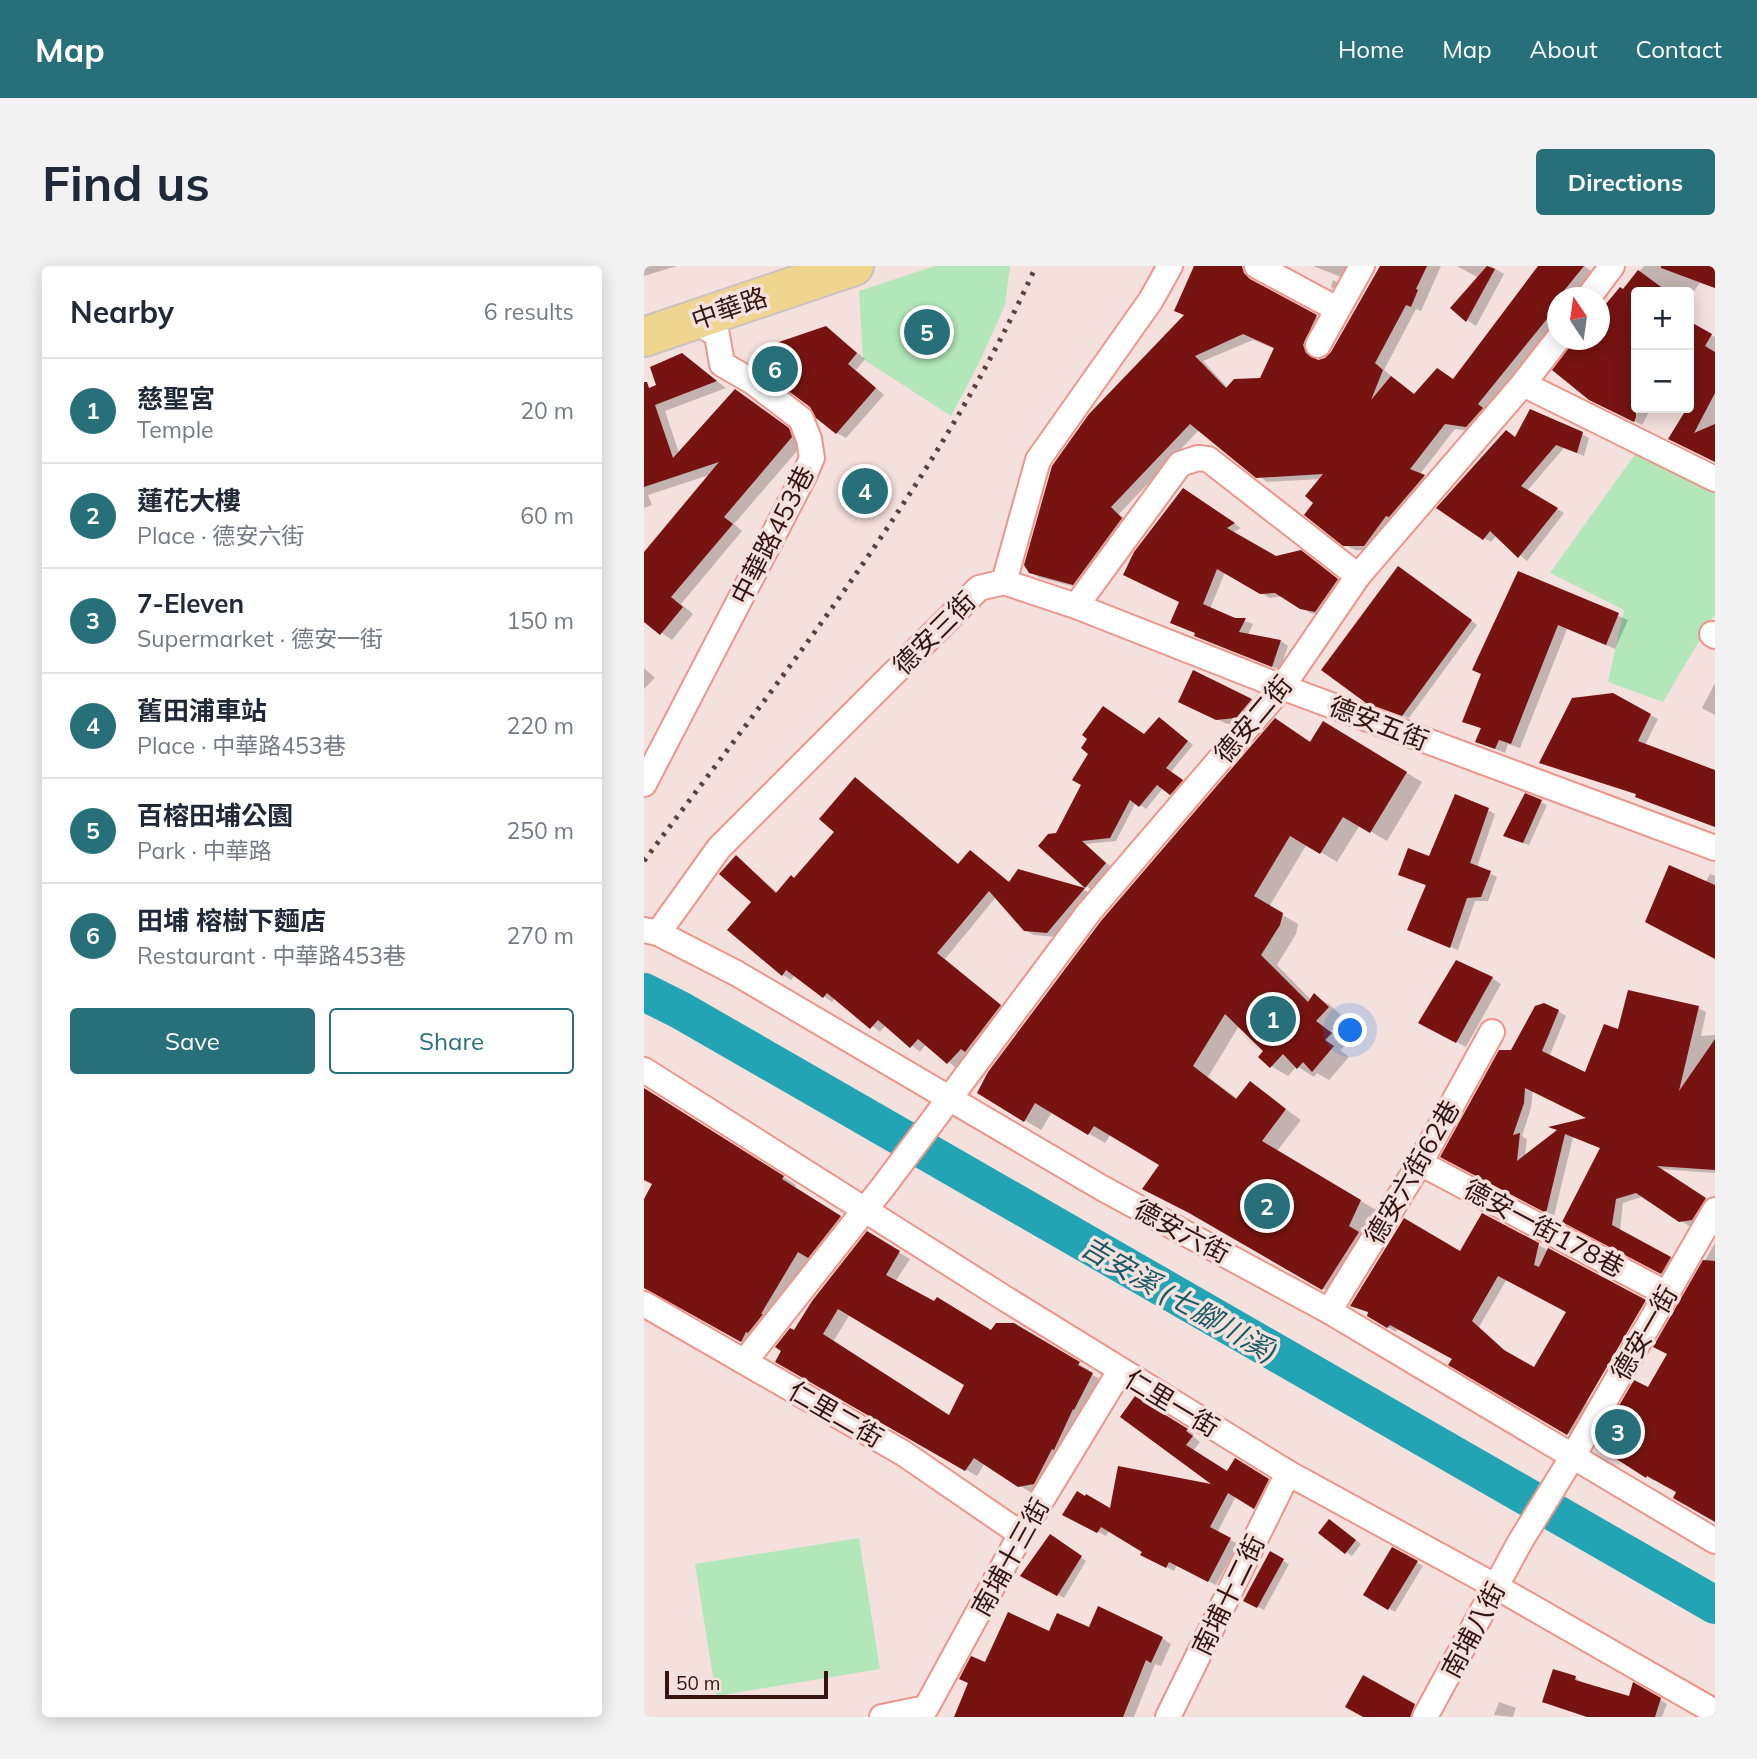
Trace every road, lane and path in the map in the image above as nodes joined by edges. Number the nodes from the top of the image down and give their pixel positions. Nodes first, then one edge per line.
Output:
1 (854, 266) edge
2 (1170, 266) edge
3 (1257, 266) edge
4 (1362, 266) edge
5 (1612, 266) edge
6 (1596, 287) edge
7 (1337, 309) junction
8 (695, 320) junction
9 (644, 337) edge
10 (1318, 345) dead end
11 (1549, 350) edge
12 (1523, 384) junction
13 (1715, 479) edge
14 (1358, 576) junction
15 (1004, 582) junction
16 (1076, 606) junction
17 (1282, 687) junction
18 (644, 784) edge
19 (1715, 848) edge
20 (651, 932) edge
21 (1492, 1032) dead end
22 (644, 1070) edge
23 (948, 1098) junction
24 (1420, 1163) junction
25 (864, 1208) junction
26 (1715, 1210) edge
27 (1667, 1294) junction
28 (644, 1304) edge
29 (1329, 1311) junction
30 (745, 1361) junction
31 (1120, 1371) junction
32 (1573, 1456) junction
33 (1288, 1473) junction
34 (1021, 1534) junction
35 (1715, 1541) edge
36 (1520, 1542) joint
37 (1495, 1587) junction
38 (1436, 1711) edge
39 (1715, 1712) edge
40 (882, 1717) edge
41 (1168, 1717) edge

1 - 8 main road, 中華路
2 - 15 street, 德安三街
3 - 7 street
4 - 7 street
5 - 6 street
7 - 10 street
8 - 9 main road, 中華路
8 - 18 street, 中華路453巷
11 - 12 street, 德安二街
12 - 13 street
12 - 14 street, 德安二街
14 - 16 street
14 - 17 street, 德安二街
15 - 16 street, 德安五街
15 - 20 street, 德安三街
16 - 17 street, 德安五街
17 - 19 street, 德安五街
17 - 23 street, 德安二街
20 - 23 street, 德安六街
21 - 24 street, 德安六街62巷
22 - 25 street, 仁里一街
23 - 25 street, 德安二街
23 - 29 street, 德安六街
24 - 27 street, 德安一街178巷
24 - 29 street, 德安六街62巷
25 - 30 street, 德安二街
25 - 31 street, 仁里一街
26 - 27 street, 德安一街
27 - 32 street, 德安一街
28 - 30 street, 仁里二街
29 - 32 street, 德安六街
30 - 34 street, 仁里二街
31 - 33 street, 仁里一街
31 - 34 street, 南埔十三街
32 - 35 street, 德安六街
32 - 36 street, 德安一街
33 - 37 street, 仁里一街
33 - 41 street, 南埔十二街
34 - 40 street, 南埔十三街
36 - 37 street, 南埔八街
37 - 38 street, 南埔八街
37 - 39 street, 仁里一街

